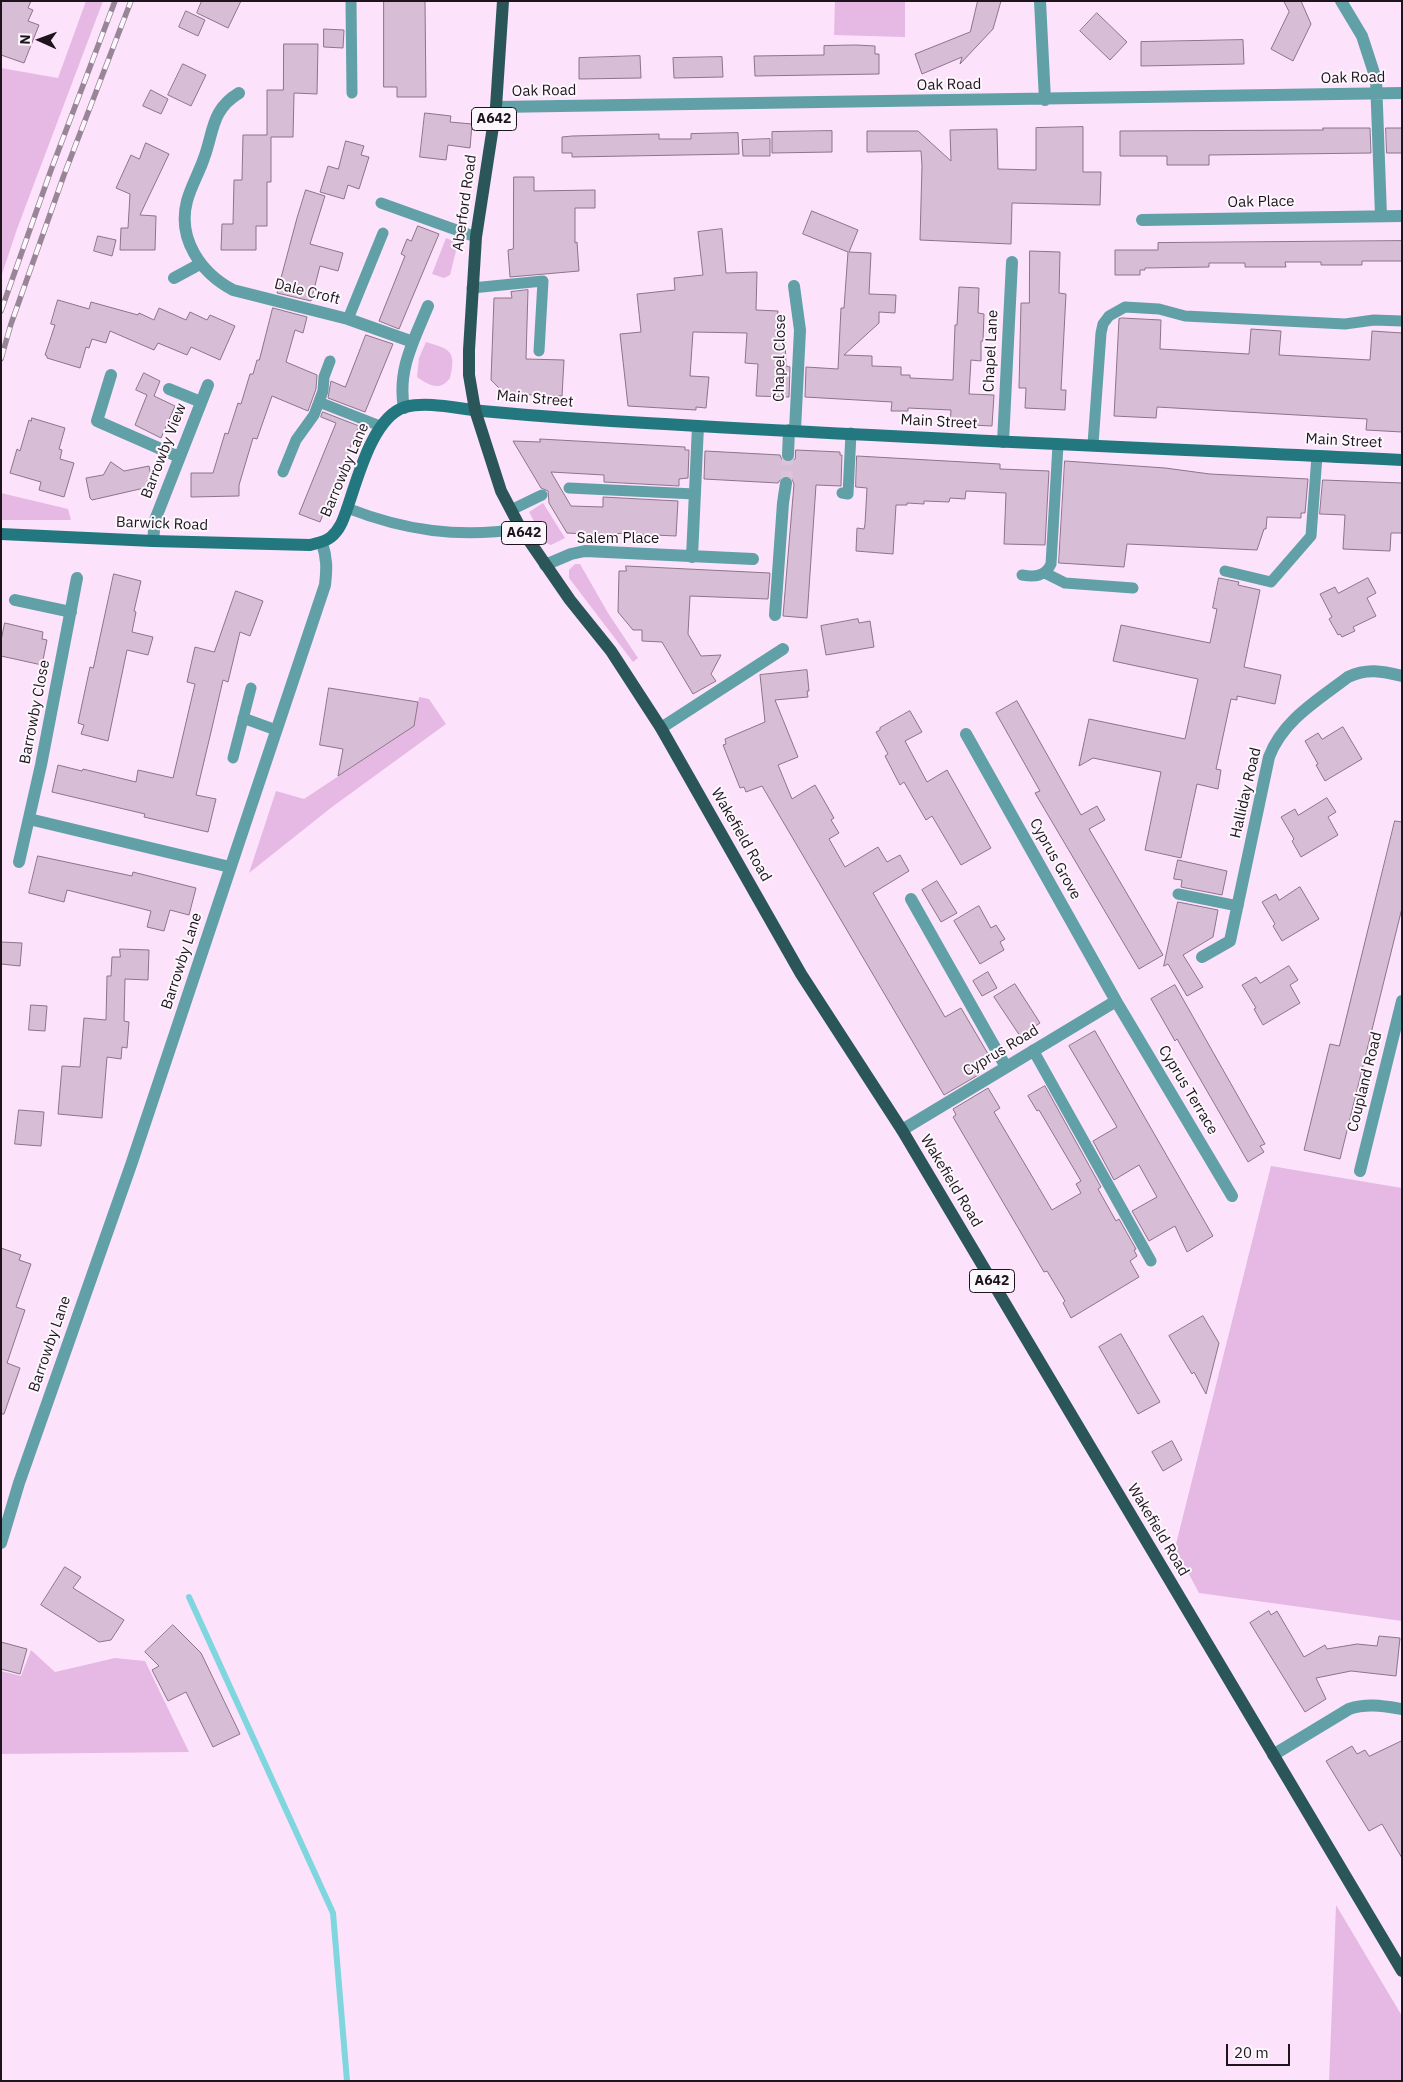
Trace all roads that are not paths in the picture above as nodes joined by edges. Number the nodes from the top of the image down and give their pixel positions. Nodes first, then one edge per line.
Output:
1 (351, 1) edge
2 (503, 1) edge
3 (1040, 1) edge
4 (1342, 1) edge
5 (239, 93) dead end
6 (352, 93) dead end
7 (1378, 93) junction
8 (1402, 93) edge
9 (1045, 100) junction
10 (496, 108) junction
11 (381, 203) dead end
12 (1381, 216) junction
13 (1402, 216) edge
14 (1142, 220) dead end
15 (383, 233) dead end
16 (476, 237) junction
17 (1012, 262) dead end
18 (200, 264) junction
19 (174, 278) dead end
20 (794, 286) dead end
21 (472, 288) junction
22 (428, 306) dead end
23 (348, 319) junction
24 (1402, 321) edge
25 (413, 342) junction
26 (539, 351) dead end
27 (330, 361) dead end
28 (111, 375) dead end
29 (208, 385) dead end
30 (169, 389) dead end
31 (201, 402) junction
32 (320, 402) junction
33 (404, 408) junction
34 (475, 410) junction
35 (380, 426) junction
36 (698, 426) junction
37 (792, 430) junction
38 (850, 433) junction
39 (1003, 442) junction
40 (1058, 444) junction
41 (1093, 444) junction
42 (788, 455) tunnel mouth
43 (1317, 456) junction
44 (179, 457) junction
45 (1402, 460) edge
46 (283, 472) dead end
47 (786, 483) tunnel mouth
48 (569, 488) dead end
49 (842, 493) dead end
50 (695, 494) junction
51 (542, 495) dead end
52 (347, 508) junction
53 (511, 510) junction
54 (521, 529) junction
55 (1, 534) edge
56 (153, 541) junction
57 (322, 543) junction
58 (692, 557) junction
59 (753, 559) dead end
60 (546, 565) junction
61 (1225, 571) dead end
62 (1045, 573) junction
63 (1022, 575) dead end
64 (77, 578) dead end
65 (1133, 588) dead end
66 (15, 600) dead end
67 (71, 612) junction
68 (775, 615) dead end
69 (783, 649) dead end
70 (1402, 676) edge
71 (251, 688) dead end
72 (243, 718) junction
73 (661, 728) junction
74 (276, 730) junction
75 (966, 734) dead end
76 (233, 758) dead end
77 (29, 819) junction
78 (19, 862) dead end
79 (230, 867) junction
80 (1178, 894) dead end
81 (911, 899) dead end
82 (1238, 906) junction
83 (1202, 957) dead end
84 (1116, 1001) junction
85 (1402, 1001) edge
86 (1033, 1050) junction
87 (1006, 1067) junction
88 (902, 1130) junction
89 (1360, 1171) dead end
90 (1232, 1196) dead end
91 (1151, 1261) dead end
92 (4, 1525) edge
93 (1, 1543) edge
94 (1402, 1709) edge
95 (1274, 1755) junction
96 (1402, 1971) edge

1 - 6 lane
2 - 10 main road, Aberford Road / A642
3 - 9 street
4 - 7 street
5 - 18 street, Dale Croft
7 - 8 street, Oak Road
7 - 9 street, Oak Road
7 - 12 street
9 - 10 street, Oak Road
10 - 16 main road, Aberford Road / A642
11 - 16 lane
12 - 13 street, Oak Place
12 - 14 street, Oak Place
15 - 23 lane
16 - 21 main road, Aberford Road / A642
17 - 39 street, Chapel Lane
18 - 19 street
18 - 23 street, Dale Croft
20 - 37 street, Chapel Close
21 - 26 lane
21 - 34 main road, Aberford Road / A642
22 - 25 street
23 - 25 street, Dale Croft
24 - 41 lane
25 - 33 street
27 - 32 lane
28 - 44 street
29 - 31 street, Barrowby View
30 - 31 street, Barrowby View
31 - 44 street, Barrowby View
32 - 35 lane
32 - 46 lane
33 - 34 main road
33 - 35 main road, Barrowby Lane
34 - 36 main road, Main Street
34 - 53 main road, Wakefield Road / A642
35 - 52 main road, Barrowby Lane
36 - 37 main road, Main Street
36 - 50 street
37 - 38 main road, Main Street
37 - 42 street, Chapel Close
38 - 39 main road, Main Street
38 - 49 lane
39 - 40 main road, Main Street
40 - 41 main road, Main Street
40 - 62 lane
41 - 43 main road, Main Street
43 - 45 main road, Main Street
43 - 61 lane
44 - 56 street, Barrowby View
47 - 68 street
48 - 50 lane
50 - 58 street
51 - 53 lane
52 - 54 lane
52 - 57 main road, Barrowby Lane
53 - 54 main road, Wakefield Road / A642
54 - 60 main road, Wakefield Road / A642
55 - 56 main road, Barwick Road
56 - 57 main road, Barwick Road
57 - 74 street, Barrowby Lane
58 - 59 street, Salem Place
58 - 60 street, Salem Place
60 - 73 main road, Wakefield Road / A642
62 - 63 lane
62 - 65 lane
64 - 67 street, Barrowby Close
66 - 67 street
67 - 77 street, Barrowby Close
69 - 73 street
70 - 82 street, Halliday Road
71 - 72 lane
72 - 74 lane
72 - 76 lane
73 - 88 main road, Wakefield Road / A642
74 - 79 street, Barrowby Lane
75 - 84 street, Cyprus Grove
77 - 78 street, Barrowby Close
77 - 79 street
79 - 92 street, Barrowby Lane
80 - 82 lane
81 - 87 street
82 - 83 street, Halliday Road
84 - 86 street, Cyprus Road
84 - 90 street, Cyprus Terrace
85 - 89 street, Coupland Road
86 - 87 street, Cyprus Road
86 - 91 lane
87 - 88 street, Cyprus Road
88 - 95 main road, Wakefield Road / A642
92 - 93 street, Barrowby Lane
94 - 95 street
95 - 96 main road, Wakefield Road / A642

